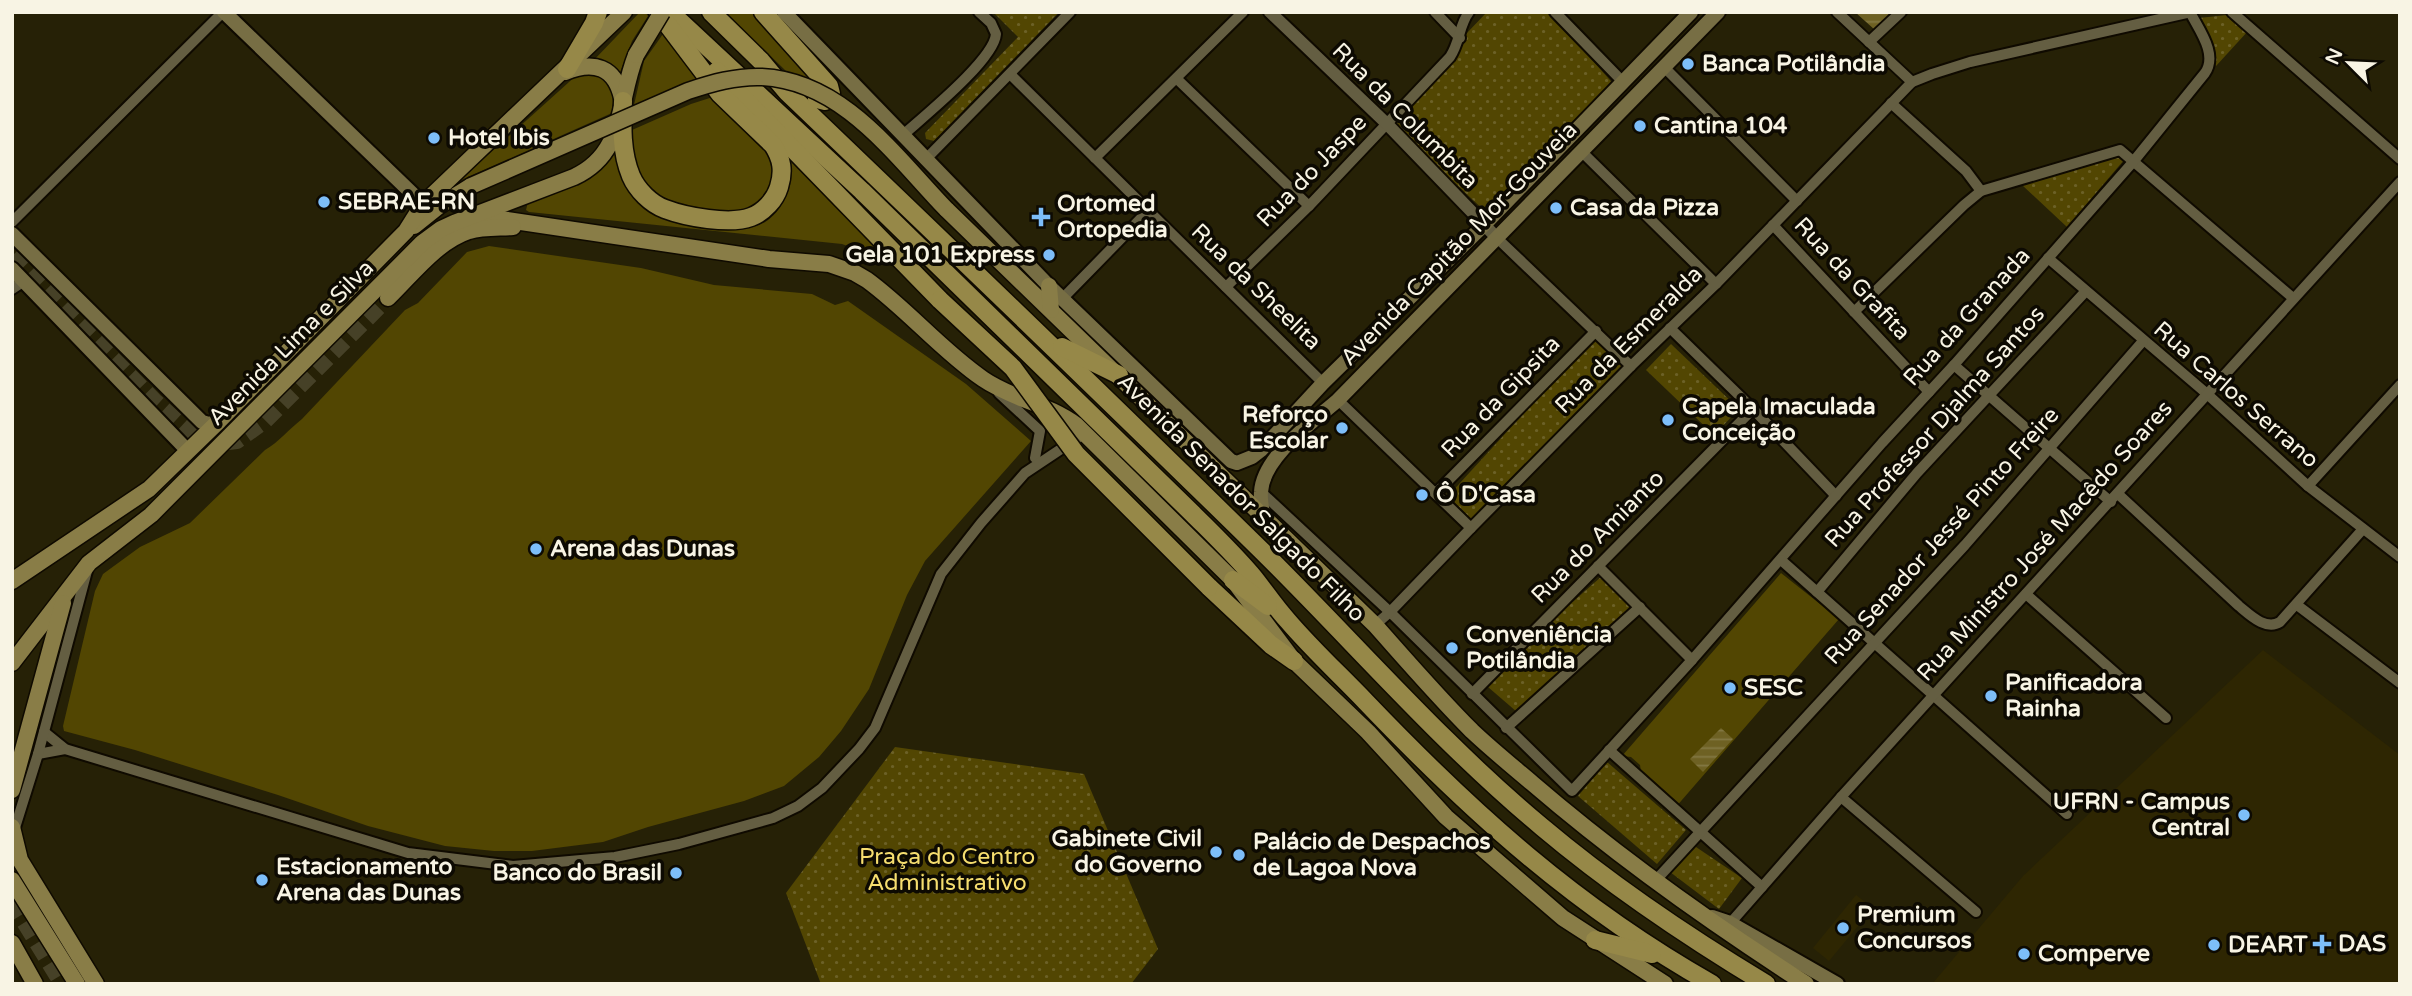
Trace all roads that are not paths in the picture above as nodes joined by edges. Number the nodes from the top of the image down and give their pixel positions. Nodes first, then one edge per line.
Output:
1 (223, 12) edge
2 (598, 12) edge
3 (624, 12) edge
4 (664, 12) edge
5 (711, 12) edge
6 (762, 12) edge
7 (784, 12) edge
8 (979, 12) edge
9 (1070, 12) edge
10 (1243, 12) edge
11 (1270, 12) edge
12 (1435, 12) edge
13 (1469, 12) edge
14 (1555, 12) edge
15 (1691, 12) edge
16 (1718, 12) edge
17 (1837, 12) edge
18 (1901, 12) edge
19 (2190, 12) edge
20 (2232, 12) edge
21 (1460, 38) junction
22 (1869, 42) junction
23 (1664, 68) junction
24 (564, 71) junction
25 (1010, 74) junction
26 (1177, 79) junction
27 (1623, 82) junction
28 (1912, 82) junction
29 (787, 92) junction
30 (623, 101) junction
31 (1891, 103) junction
32 (1387, 124) junction
33 (902, 136) junction
34 (1582, 152) junction
35 (1095, 158) junction
36 (2400, 159) edge
37 (925, 160) junction
38 (2133, 162) junction
39 (2400, 182) edge
40 (1981, 191) junction
41 (1797, 201) junction
42 (423, 204) junction
43 (1309, 206) junction
44 (1147, 211) junction
45 (474, 215) junction
46 (12, 222) edge
47 (1484, 225) junction
48 (1773, 225) junction
49 (536, 226) junction
50 (406, 232) junction
51 (12, 234) edge
52 (1498, 239) junction
53 (2048, 258) junction
54 (12, 269) edge
55 (1716, 284) junction
56 (18, 285) edge
57 (1049, 286) joint
58 (1226, 287) junction
59 (2085, 292) junction
60 (388, 298) tunnel mouth
61 (2293, 298) junction
62 (1057, 305) junction
63 (1854, 312) junction
64 (1670, 328) junction
65 (1596, 331) junction
66 (1047, 340) junction
67 (2143, 341) junction
68 (1954, 365) junction
69 (1631, 366) junction
70 (1119, 375) junction
71 (983, 379) junction
72 (1323, 383) junction
73 (2398, 391) edge
74 (1929, 393) junction
75 (2206, 393) junction
76 (1990, 395) junction
77 (1338, 400) junction
78 (1753, 409) junction
79 (1060, 414) junction
80 (219, 421) junction
81 (1085, 433) junction
82 (187, 450) junction
83 (2049, 450) junction
84 (1033, 463) junction
85 (2308, 486) junction
86 (1261, 492) junction
87 (1436, 493) junction
88 (1836, 496) junction
89 (2114, 498) junction
90 (1264, 520) junction
91 (1471, 528) junction
92 (2363, 529) junction
93 (2400, 557) edge
94 (1780, 561) junction
95 (89, 563) junction
96 (1598, 566) junction
97 (1233, 580) junction
98 (12, 581) edge
99 (1816, 592) junction
100 (2026, 594) junction
101 (65, 596) junction
102 (2297, 605) junction
103 (1640, 607) junction
104 (1390, 612) junction
105 (1288, 621) junction
106 (1375, 625) junction
107 (1875, 643) junction
108 (1692, 660) junction
109 (1294, 661) junction
110 (12, 663) edge
111 (2400, 683) edge
112 (1472, 694) junction
113 (1933, 696) junction
114 (2166, 718) dead end
115 (1506, 728) junction
116 (44, 732) junction
117 (65, 748) junction
118 (1609, 750) junction
119 (38, 754) junction
120 (12, 790) edge
121 (1572, 791) joint
122 (1841, 797) junction
123 (2067, 814) dead end
124 (13, 831) edge
125 (1700, 834) junction
126 (12, 880) edge
127 (1656, 880) junction
128 (1762, 887) junction
129 (1976, 912) dead end
130 (1727, 927) junction
131 (1595, 940) junction
132 (12, 943) edge
133 (1664, 957) junction
134 (35, 984) edge
135 (77, 984) edge
136 (96, 984) edge
137 (1665, 984) edge
138 (1712, 984) edge
139 (1766, 984) edge
140 (1806, 984) edge
141 (1837, 984) edge

1 - 42 main road
1 - 46 street
2 - 24 highway
3 - 24 main road, Avenida Lima e Silva
4 - 30 main road, Avenida Lima e Silva, bridge
4 - 30 highway
4 - 105 highway, Avenida Senador Salgado Filho
4 - 109 highway, bridge
5 - 29 highway, Avenida Senador Salgado Filho
6 - 29 highway
7 - 33 main road
8 - 33 street
9 - 25 street
10 - 26 street
11 - 32 street, Rua da Columbita
12 - 21 street
13 - 21 street, Rua do Jaspe
14 - 27 street
15 - 27 main road
16 - 23 main road, Avenida Capitão Mor-Gouveia
17 - 22 street
18 - 22 street
19 - 28 street
19 - 38 street, Rua da Granada
20 - 36 street
21 - 32 street, Rua do Jaspe
22 - 28 street
23 - 34 main road, Avenida Capitão Mor-Gouveia
23 - 41 street
24 - 30 main road
24 - 42 main road, Avenida Lima e Silva
25 - 35 street, Rua da Sheelita
25 - 37 street
26 - 35 street
26 - 43 street
27 - 47 main road
28 - 31 street, Rua da Esmeralda
29 - 66 highway, Avenida Senador Salgado Filho
30 - 45 main road, Avenida Lima e Silva
31 - 40 street
31 - 41 street, Rua da Esmeralda
32 - 43 street, Rua do Jaspe
32 - 47 street, Rua da Columbita
33 - 37 main road
34 - 52 main road, Avenida Capitão Mor-Gouveia
34 - 55 street
35 - 44 street, Rua da Sheelita
37 - 57 main road
38 - 40 street
38 - 53 street, Rua da Granada
38 - 61 street
39 - 61 street, Rua Ministro José Macêdo Soares
40 - 63 street
41 - 48 street, Rua da Esmeralda
42 - 50 main road, Avenida Lima e Silva
43 - 58 street, Rua do Jaspe
44 - 58 street, Rua da Sheelita
44 - 62 street
45 - 49 main road
45 - 95 main road, Avenida Lima e Silva
47 - 52 street, Rua da Columbita
47 - 72 main road
48 - 55 street, Rua da Esmeralda
48 - 63 street, Rua da Grafita
49 - 60 main road
49 - 71 main road
50 - 62 main road, Avenida Senador Salgado Filho, bridge
50 - 80 main road, Avenida Lima e Silva
51 - 80 main road
52 - 65 street, Rua da Columbita
52 - 77 main road, Avenida Capitão Mor-Gouveia
53 - 59 street, Rua Carlos Serrano
53 - 68 street, Rua da Granada
54 - 56 main road
55 - 64 street, Rua da Esmeralda
56 - 82 main road
57 - 62 main road
58 - 72 street, Rua da Sheelita
59 - 67 street, Rua Carlos Serrano
59 - 76 street, Rua Professor Djalma Santos
61 - 75 street, Rua Ministro José Macêdo Soares
62 - 70 main road, Avenida Senador Salgado Filho
62 - 72 main road, Avenida Senador Salgado Filho
63 - 74 street, Rua da Grafita
64 - 69 street, Rua da Esmeralda
64 - 78 street
65 - 69 street, Rua da Columbita
65 - 87 street, Rua da Gipsita
66 - 70 highway
66 - 139 highway, Avenida Senador Salgado Filho
67 - 75 street, Rua Carlos Serrano
67 - 83 street, Rua Senador Jessé Pinto Freire
68 - 74 street, Rua da Granada
68 - 76 street
69 - 91 street, Rua da Esmeralda
70 - 90 main road, Avenida Senador Salgado Filho
71 - 79 main road
71 - 84 street
73 - 85 street
74 - 88 street, Rua da Granada
75 - 85 street, Rua Carlos Serrano
75 - 89 street, Rua Ministro José Macêdo Soares
76 - 83 street
76 - 99 street, Rua Professor Djalma Santos
77 - 86 main road, Avenida Capitão Mor-Gouveia
77 - 87 street
78 - 88 street
78 - 96 street, Rua do Amianto
79 - 81 main road
79 - 84 street
80 - 82 main road, Avenida Lima e Silva
81 - 84 street
81 - 97 main road
82 - 98 main road, Avenida Lima e Silva
83 - 89 street
83 - 107 street, Rua Senador Jessé Pinto Freire
84 - 117 street
85 - 92 street, Rua Carlos Serrano
86 - 90 main road, Avenida Capitão Mor-Gouveia
86 - 104 street, Avenida Senador Salgado Filho
87 - 91 street
88 - 94 street, Rua da Granada
89 - 100 street, Rua Ministro José Macêdo Soares
89 - 102 street
90 - 106 main road, Avenida Senador Salgado Filho
91 - 104 street, Rua da Esmeralda
92 - 93 street, Rua Carlos Serrano
92 - 102 street
94 - 99 street
94 - 108 street, Rua da Granada
95 - 101 main road, Avenida Lima e Silva
95 - 116 street
96 - 103 street
96 - 112 street, Rua do Amianto
97 - 105 highway
97 - 109 main road
99 - 107 street
100 - 113 street, Rua Ministro José Macêdo Soares
100 - 114 street
101 - 110 main road, Avenida Lima e Silva
101 - 120 main road
102 - 111 street
103 - 108 street
103 - 115 street
104 - 106 street, Rua da Esmeralda
104 - 112 street, Avenida Senador Salgado Filho
105 - 133 highway, Avenida Senador Salgado Filho
106 - 127 main road, Avenida Senador Salgado Filho
107 - 113 street
107 - 125 street, Rua Senador Jessé Pinto Freire
108 - 118 street, Rua da Granada
109 - 131 main road
112 - 115 street, Avenida Senador Salgado Filho
113 - 122 street, Rua Ministro José Macêdo Soares
113 - 123 street
115 - 121 street, Avenida Senador Salgado Filho
116 - 117 street
116 - 119 street
117 - 119 street
118 - 121 street, Rua da Granada
118 - 125 street
119 - 124 street
122 - 128 street, Rua Ministro José Macêdo Soares
122 - 129 street
124 - 136 main road
125 - 127 street, Rua Senador Jessé Pinto Freire
125 - 128 street
126 - 135 main road
127 - 130 main road, Avenida Senador Salgado Filho
128 - 130 street, Rua Ministro José Macêdo Soares
130 - 140 main road, Avenida Senador Salgado Filho
130 - 141 main road
131 - 133 highway
131 - 137 main road
132 - 134 main road
133 - 138 highway, Avenida Senador Salgado Filho

